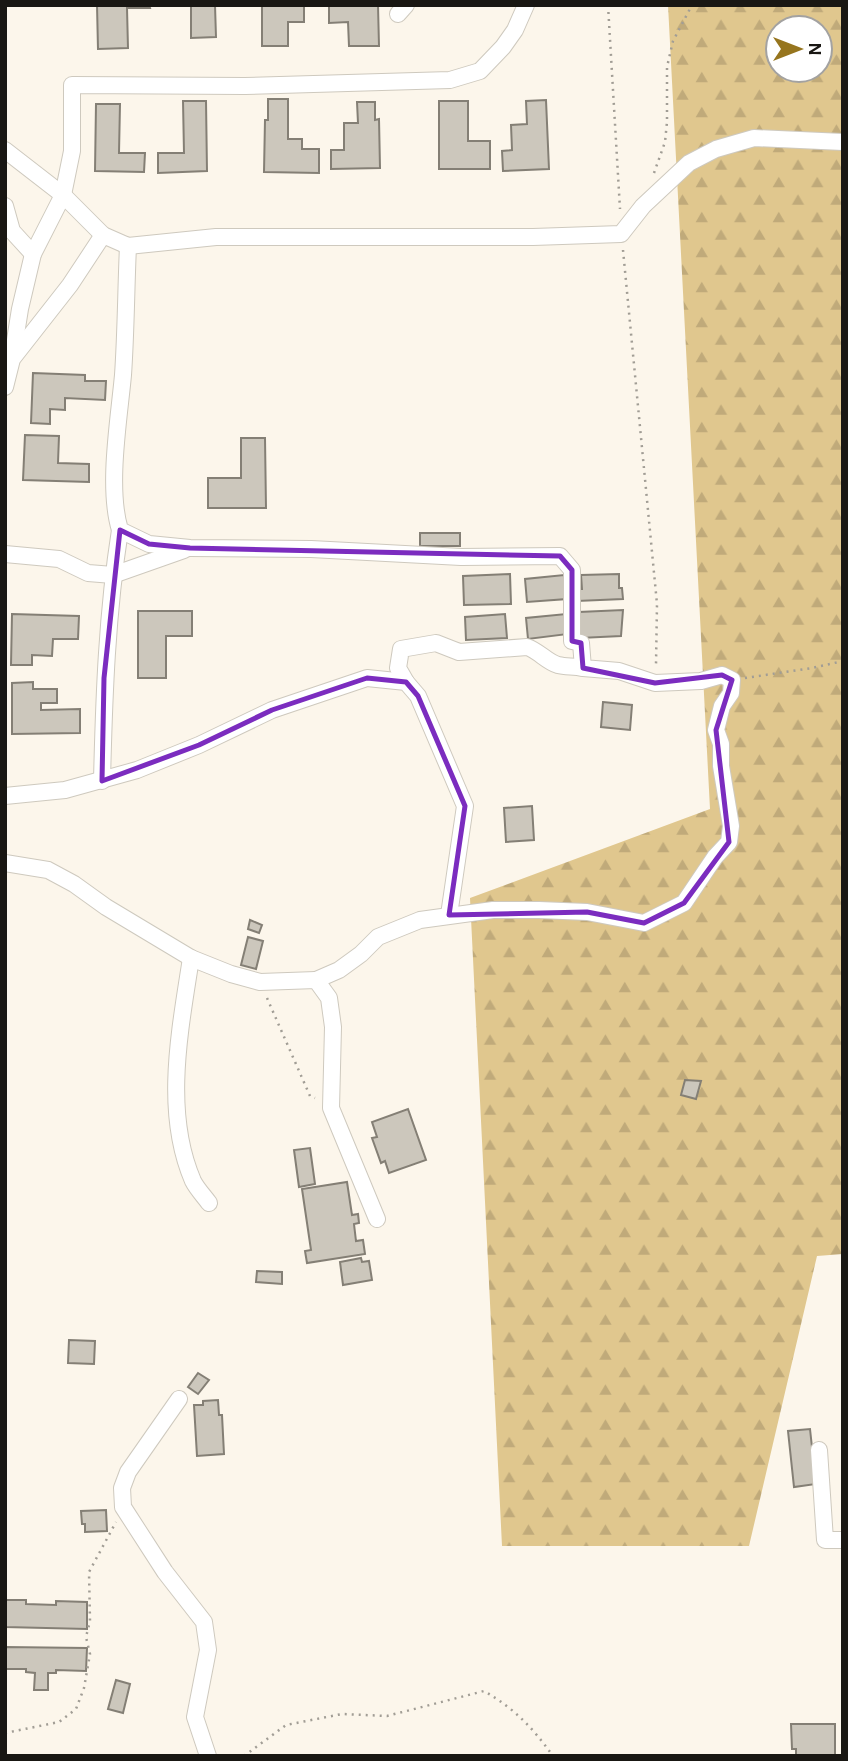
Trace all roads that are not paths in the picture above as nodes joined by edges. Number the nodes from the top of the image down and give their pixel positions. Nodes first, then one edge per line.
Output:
1 (526, 5) edge
2 (843, 142) edge
3 (5, 150) edge
4 (63, 195) junction
5 (5, 206) edge
6 (103, 235) junction
7 (128, 246) junction
8 (33, 254) junction
9 (12, 359) junction
10 (5, 387) edge
11 (120, 530) junction
12 (190, 548) junction
13 (5, 554) edge
14 (113, 575) junction
15 (583, 668) junction
16 (405, 682) junction
17 (102, 780) junction
18 (5, 796) edge
19 (5, 863) edge
20 (449, 915) junction
21 (191, 958) junction
22 (316, 980) junction
23 (209, 1203) dead end
24 (377, 1219) dead end
25 (179, 1399) dead end
26 (819, 1450) dead end
27 (843, 1540) edge
28 (208, 1756) edge

1 - 4 street
2 - 7 street
3 - 4 street
4 - 6 street
4 - 8 street
5 - 8 street
6 - 7 street
6 - 9 street
7 - 11 street
8 - 9 street
9 - 10 street
11 - 12 street
11 - 14 street
12 - 14 street
12 - 15 street
13 - 14 street
14 - 17 street
15 - 16 street
15 - 20 street
16 - 17 street
16 - 20 street
17 - 18 street
19 - 21 street
20 - 22 street
21 - 22 street
21 - 23 street
22 - 24 street
25 - 28 street
26 - 27 street

